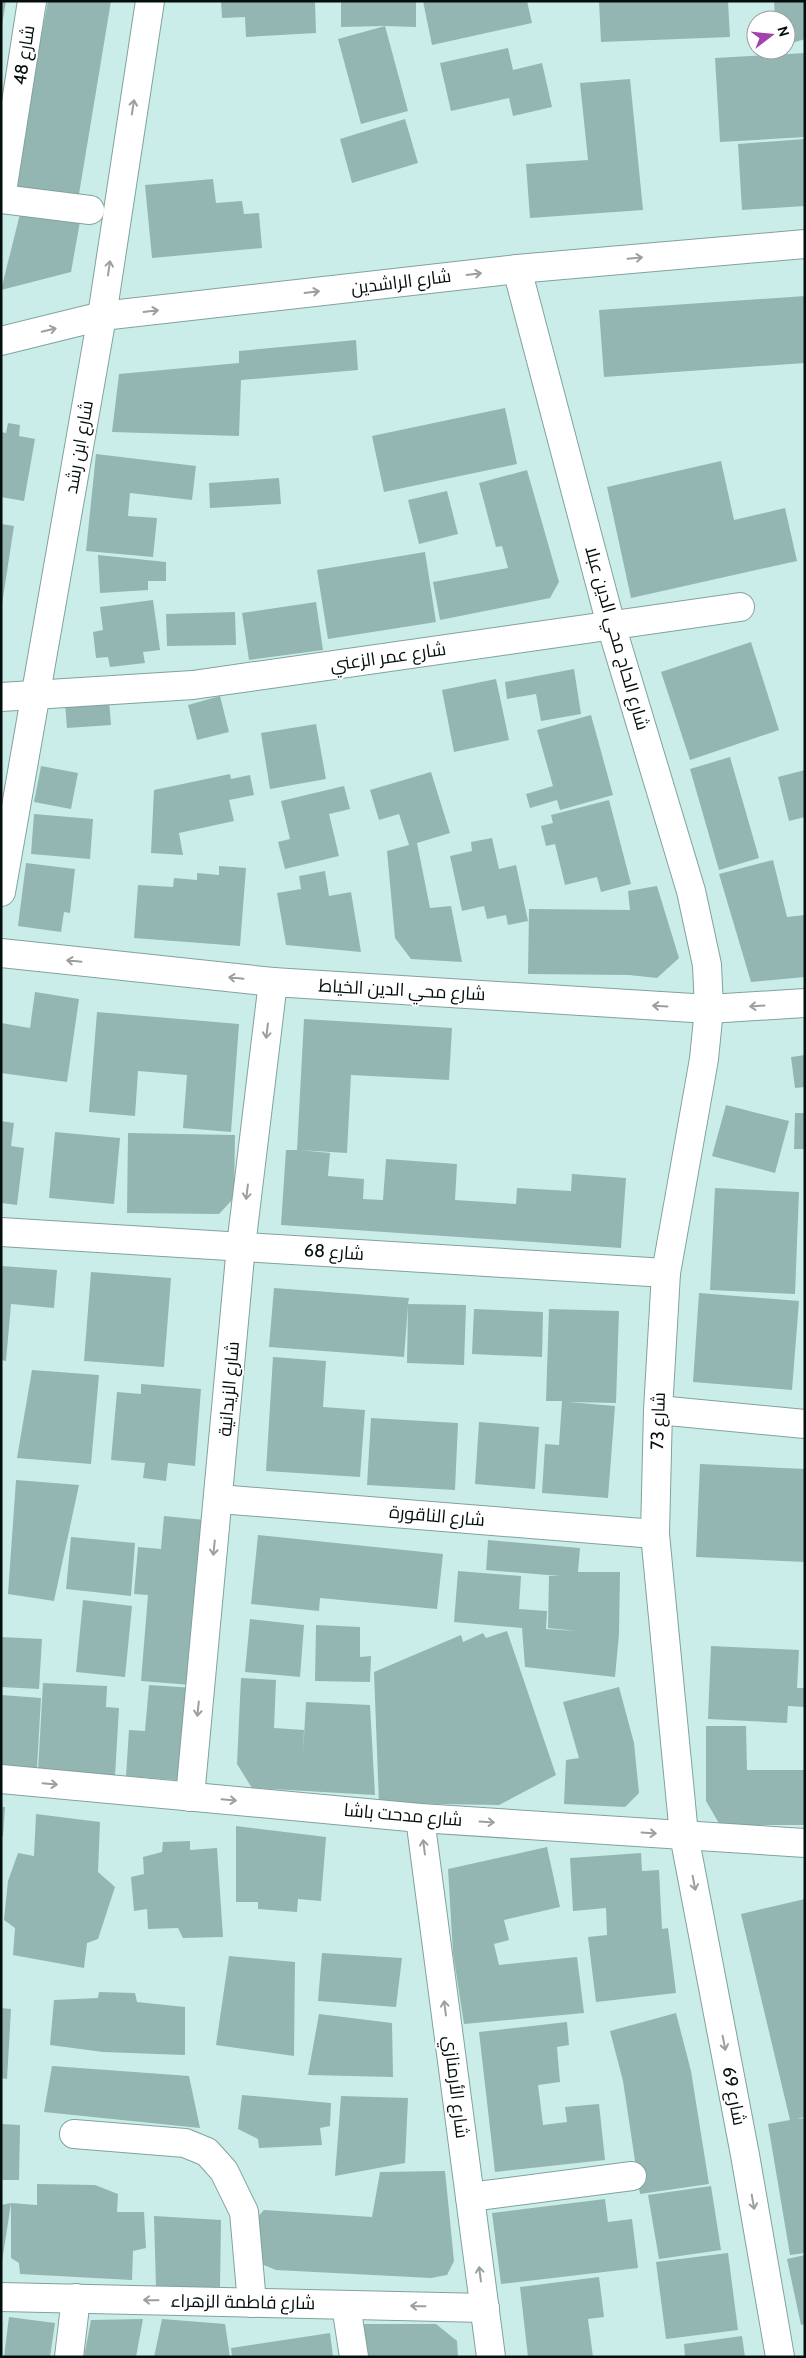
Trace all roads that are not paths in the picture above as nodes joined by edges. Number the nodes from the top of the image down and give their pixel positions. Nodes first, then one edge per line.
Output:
1 (32, 1) edge
2 (150, 1) edge
3 (1, 198) edge
4 (90, 210) dead end
5 (805, 244) edge
6 (517, 269) junction
7 (102, 316) junction
8 (1, 341) edge
9 (740, 607) dead end
10 (611, 625) junction
11 (35, 694) junction
12 (1, 697) edge
13 (6, 850) edge
14 (1, 892) edge
15 (1, 952) edge
16 (272, 982) junction
17 (805, 1003) edge
18 (709, 1009) junction
19 (1, 1232) edge
20 (241, 1246) junction
21 (666, 1273) junction
22 (658, 1410) junction
23 (805, 1424) edge
24 (219, 1499) junction
25 (655, 1534) junction
26 (1, 1779) edge
27 (190, 1797) junction
28 (420, 1818) junction
29 (684, 1835) junction
30 (805, 1842) edge
31 (74, 2134) dead end
32 (632, 2176) dead end
33 (470, 2197) junction
34 (1, 2297) edge
35 (76, 2298) junction
36 (252, 2302) junction
37 (346, 2305) junction
38 (485, 2308) junction
39 (68, 2357) edge
40 (354, 2357) edge
41 (491, 2357) edge
42 (780, 2357) edge

1 - 3 street, شارع 48
7 -> 2 street, شارع ابن رشد
3 - 4 street, شارع 48
6 -> 5 street, شارع الراشدين
7 -> 6 street, شارع الراشدين
6 - 10 street, شارع الحاج محي الدين عبلا
8 -> 7 street, شارع الراشدين
7 - 11 street, شارع ابن رشد
9 - 10 street, شارع عمر الزعني
10 - 11 street, شارع عمر الزعني
10 - 18 street, شارع الحاج محي الدين عبلا
11 - 12 street, شارع عمر الزعني
11 - 13 street, شارع ابن رشد
13 - 14 street, شارع ابن رشد
16 -> 15 street, شارع محي الدين الخياط
18 -> 16 street, شارع محي الدين الخياط
16 -> 20 street, شارع الزيدانية
17 -> 18 street, شارع محي الدين الخياط
18 - 21 street, شارع 73
19 - 20 street, شارع 68
20 - 21 street, شارع 68
20 - 24 street, شارع الزيدانية
21 - 22 street, شارع 73
22 - 23 street
22 - 25 street, شارع 73
24 - 25 street, شارع الناقورة
24 -> 27 street, شارع الزيدانية
25 - 29 street, شارع 73
26 -> 27 street, شارع مدحت باشا
27 -> 28 street, شارع مدحت باشا
28 -> 29 street, شارع مدحت باشا
33 -> 28 street, شارع الأرمنازي
29 - 30 street, شارع مدحت باشا
29 -> 42 street, شارع 69
31 - 36 street
32 - 33 street
38 -> 33 street, شارع الأرمنازي
34 - 35 street, شارع فاطمة الزهراء
36 -> 35 street, شارع فاطمة الزهراء
35 - 39 street
36 - 37 street, شارع فاطمة الزهراء
38 -> 37 street, شارع فاطمة الزهراء
37 - 40 street
38 - 41 street, شارع الأرمنازي

